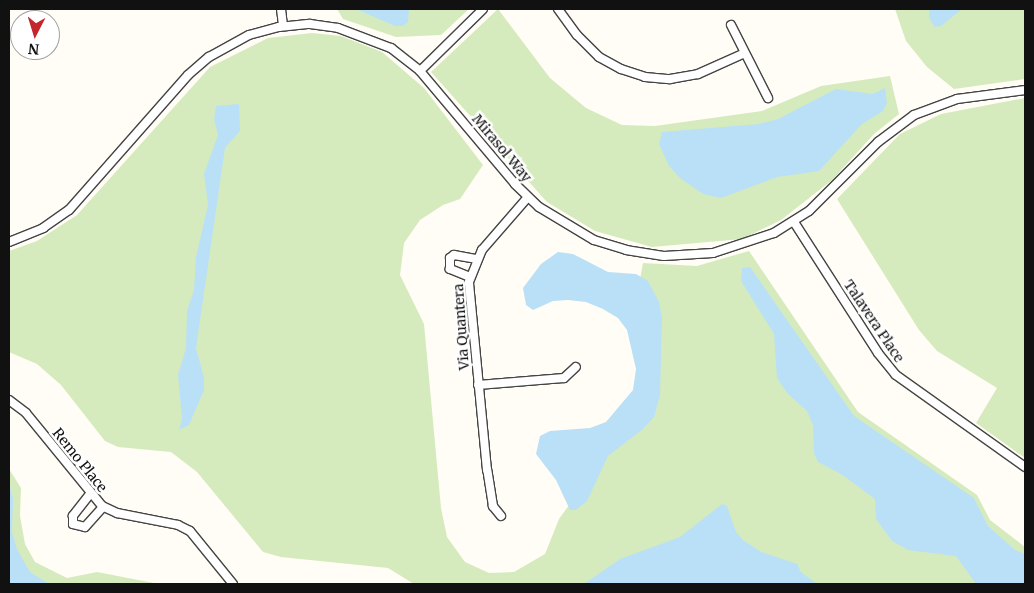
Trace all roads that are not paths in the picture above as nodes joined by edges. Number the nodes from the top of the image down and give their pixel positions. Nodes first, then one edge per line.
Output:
1 (281, 9) edge
2 (483, 9) edge
3 (558, 9) edge
4 (731, 25) dead end
5 (282, 26) junction
6 (745, 53) junction
7 (420, 71) junction
8 (1025, 90) edge
9 (768, 98) dead end
10 (528, 197) junction
11 (794, 222) junction
12 (9, 242) edge
13 (476, 259) junction
14 (470, 277) junction
15 (576, 367) dead end
16 (478, 385) junction
17 (9, 400) edge
18 (1025, 467) edge
19 (90, 494) junction
20 (103, 507) junction
21 (501, 516) dead end
22 (233, 584) edge

1 - 5 street
2 - 7 street
3 - 6 street
4 - 6 street
5 - 7 street, Mirasol Way
5 - 12 street, Mirasol Way
6 - 9 street
7 - 10 street, Mirasol Way
8 - 11 street, Mirasol Way
10 - 11 street, Mirasol Way
10 - 13 street, Via Quantera
11 - 18 street, Talavera Place
13 - 14 street, Via Quantera
13 - 14 street
14 - 16 street, Via Quantera
15 - 16 street, Via Quantera
16 - 21 street, Via Quantera
17 - 19 street, Remo Place
19 - 20 street, Remo Place
19 - 20 street
20 - 22 street, Remo Place

